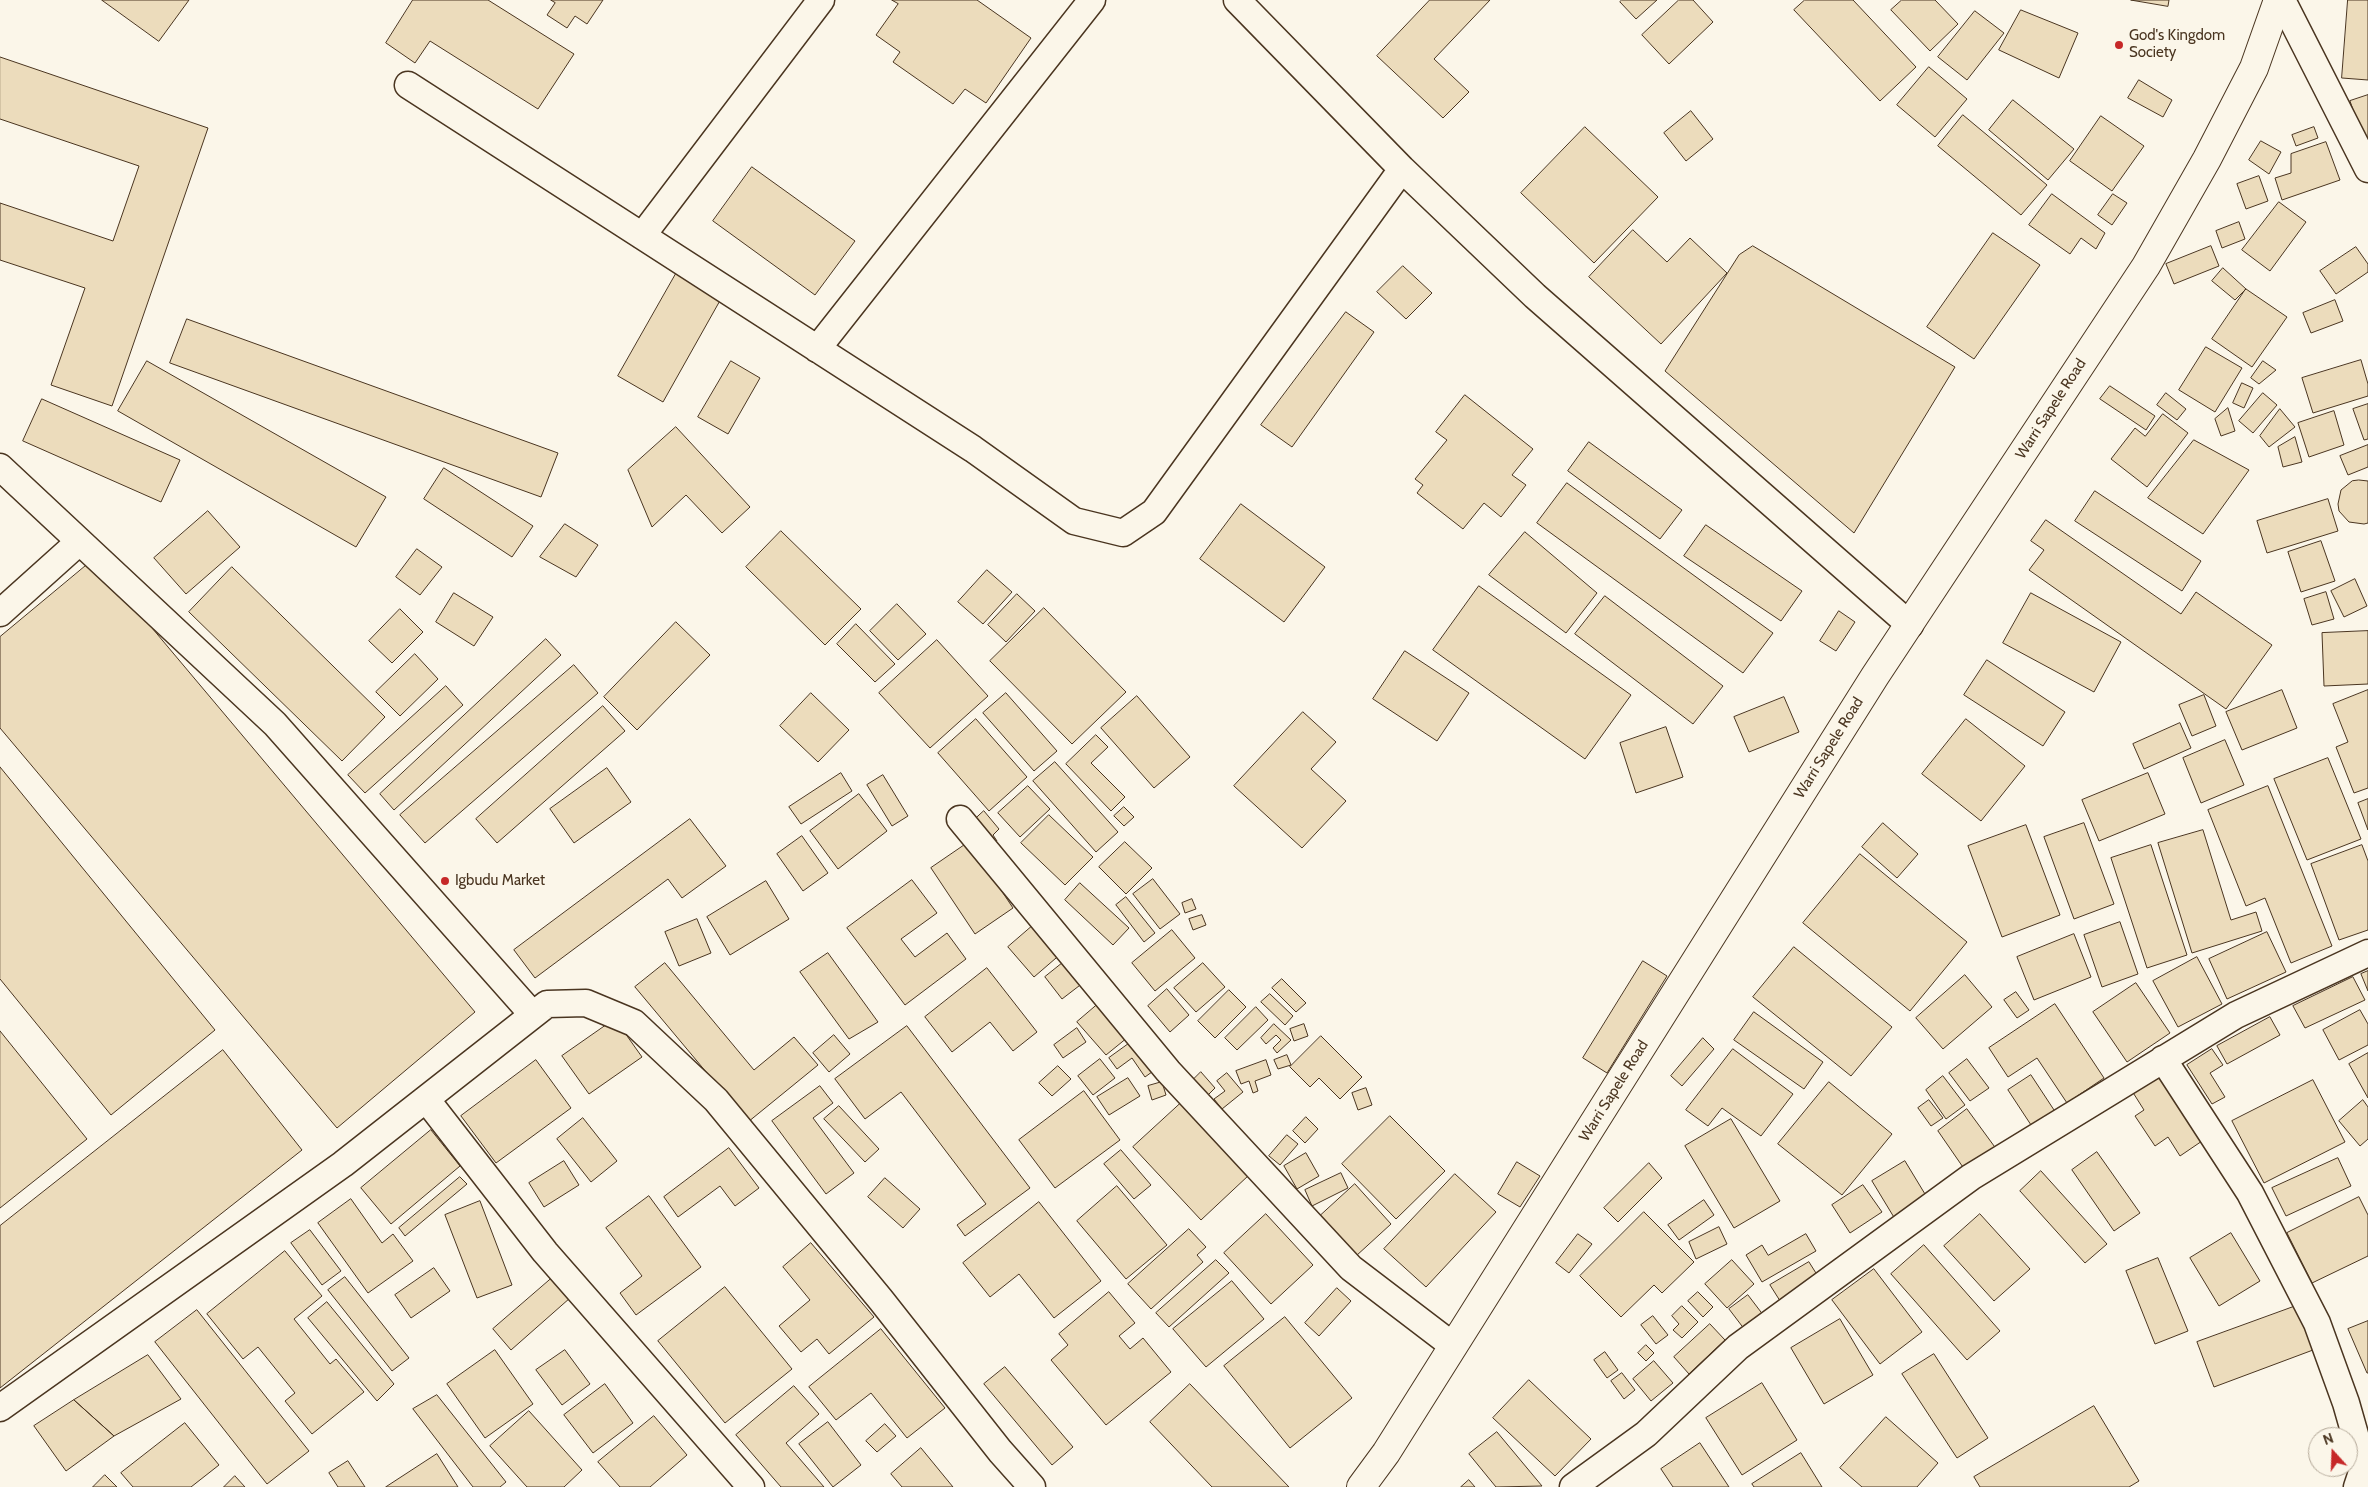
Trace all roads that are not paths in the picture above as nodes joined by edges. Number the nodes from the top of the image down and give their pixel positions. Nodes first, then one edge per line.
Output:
1 (821, 0) edge
2 (1092, 0) edge
3 (1237, 0) edge
4 (2278, 0) edge
5 (2282, 0) edge
6 (408, 85) dead end
7 (2368, 168) edge
8 (1402, 169) junction
9 (642, 236) junction
10 (817, 349) junction
11 (0, 467) edge
12 (79, 542) junction
13 (0, 613) edge
14 (1910, 625) junction
15 (960, 819) dead end
16 (2368, 953) edge
17 (533, 1014) junction
18 (2163, 1059) junction
19 (426, 1099) junction
20 (1452, 1346) junction
21 (0, 1408) edge
22 (751, 1487) edge
23 (1032, 1487) edge
24 (1361, 1487) edge
25 (1574, 1487) edge
26 (2357, 1487) edge

1 - 9 street
2 - 10 street
3 - 8 street
4 - 14 highway, Warri Sapele Road
5 - 7 street
6 - 9 street
8 - 10 street
8 - 14 street
9 - 10 street
11 - 12 street
12 - 13 street
12 - 17 street
14 - 20 highway, Warri Sapele Road
15 - 20 street
16 - 18 street
17 - 19 street
17 - 23 street
18 - 25 street
18 - 26 street
19 - 21 street
19 - 22 street
20 - 24 highway, Warri Sapele Road

